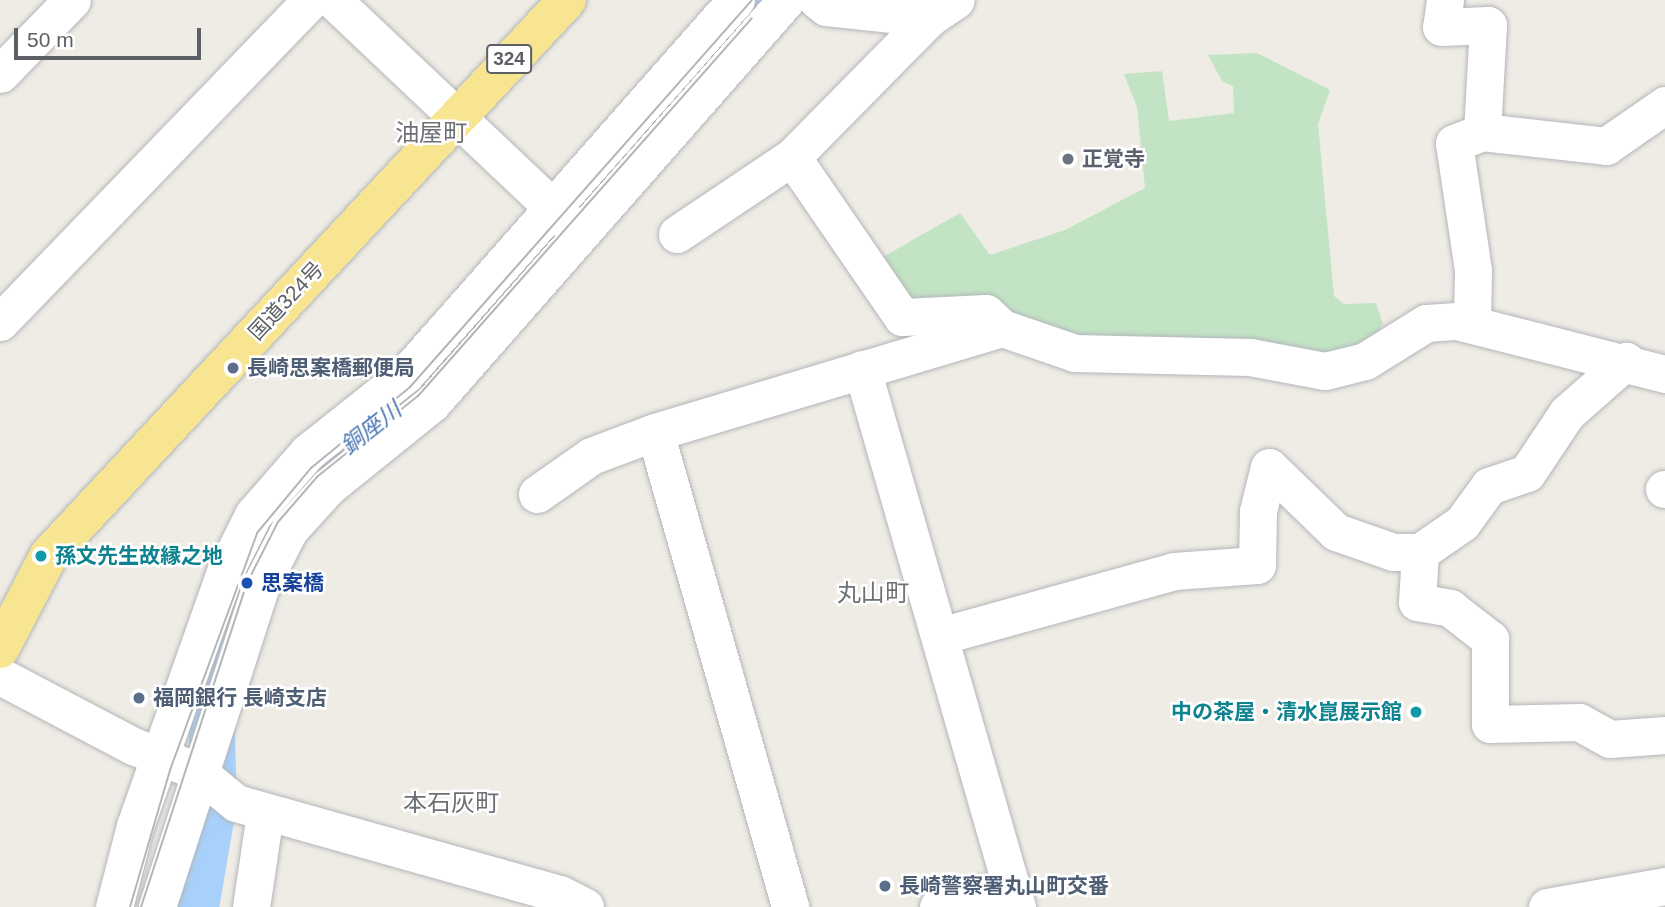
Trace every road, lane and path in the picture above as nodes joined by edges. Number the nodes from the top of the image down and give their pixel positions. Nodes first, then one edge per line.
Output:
1 (72, 0) edge
2 (311, 0) edge
3 (333, 0) edge
4 (567, 0) edge
5 (736, 0) edge
6 (786, 0) edge
7 (817, 0) edge
8 (1445, 0) edge
9 (943, 9) edge
10 (0, 74) edge
11 (1665, 105) edge
12 (452, 118) junction
13 (1482, 132) junction
14 (792, 157) junction
15 (564, 219) junction
16 (677, 234) dead end
17 (0, 321) edge
18 (1472, 323) junction
19 (1002, 328) junction
20 (1626, 360) junction
21 (862, 369) junction
22 (1665, 374) edge
23 (655, 432) junction
24 (537, 494) dead end
25 (1420, 552) junction
26 (940, 636) junction
27 (0, 649) edge
28 (0, 676) edge
29 (1665, 735) edge
30 (159, 758) junction
31 (197, 771) junction
32 (265, 813) junction
33 (1665, 886) edge
34 (1014, 896) edge
35 (114, 907) edge
36 (157, 907) edge
37 (251, 907) edge
38 (585, 907) edge
39 (790, 907) edge
40 (938, 907) edge
41 (1546, 907) edge

1 - 10 street
2 - 17 street
3 - 12 street
4 - 12 highway, 国道324号 / 324
5 - 15 street
6 - 15 street
7 - 9 street
8 - 13 street
9 - 14 street
11 - 13 street
12 - 15 street
12 - 27 highway, 国道324号 / 324
13 - 18 street
14 - 16 street
14 - 19 street
15 - 30 street
15 - 31 street
18 - 19 street
18 - 20 street
19 - 21 street
20 - 22 street
20 - 25 street
21 - 23 street
21 - 26 street
23 - 24 street
23 - 39 street
25 - 26 street
25 - 29 street
26 - 34 street
28 - 30 street
30 - 31 street
30 - 35 street
31 - 32 street
31 - 36 street
32 - 37 street
32 - 38 street
33 - 41 street
34 - 40 street

